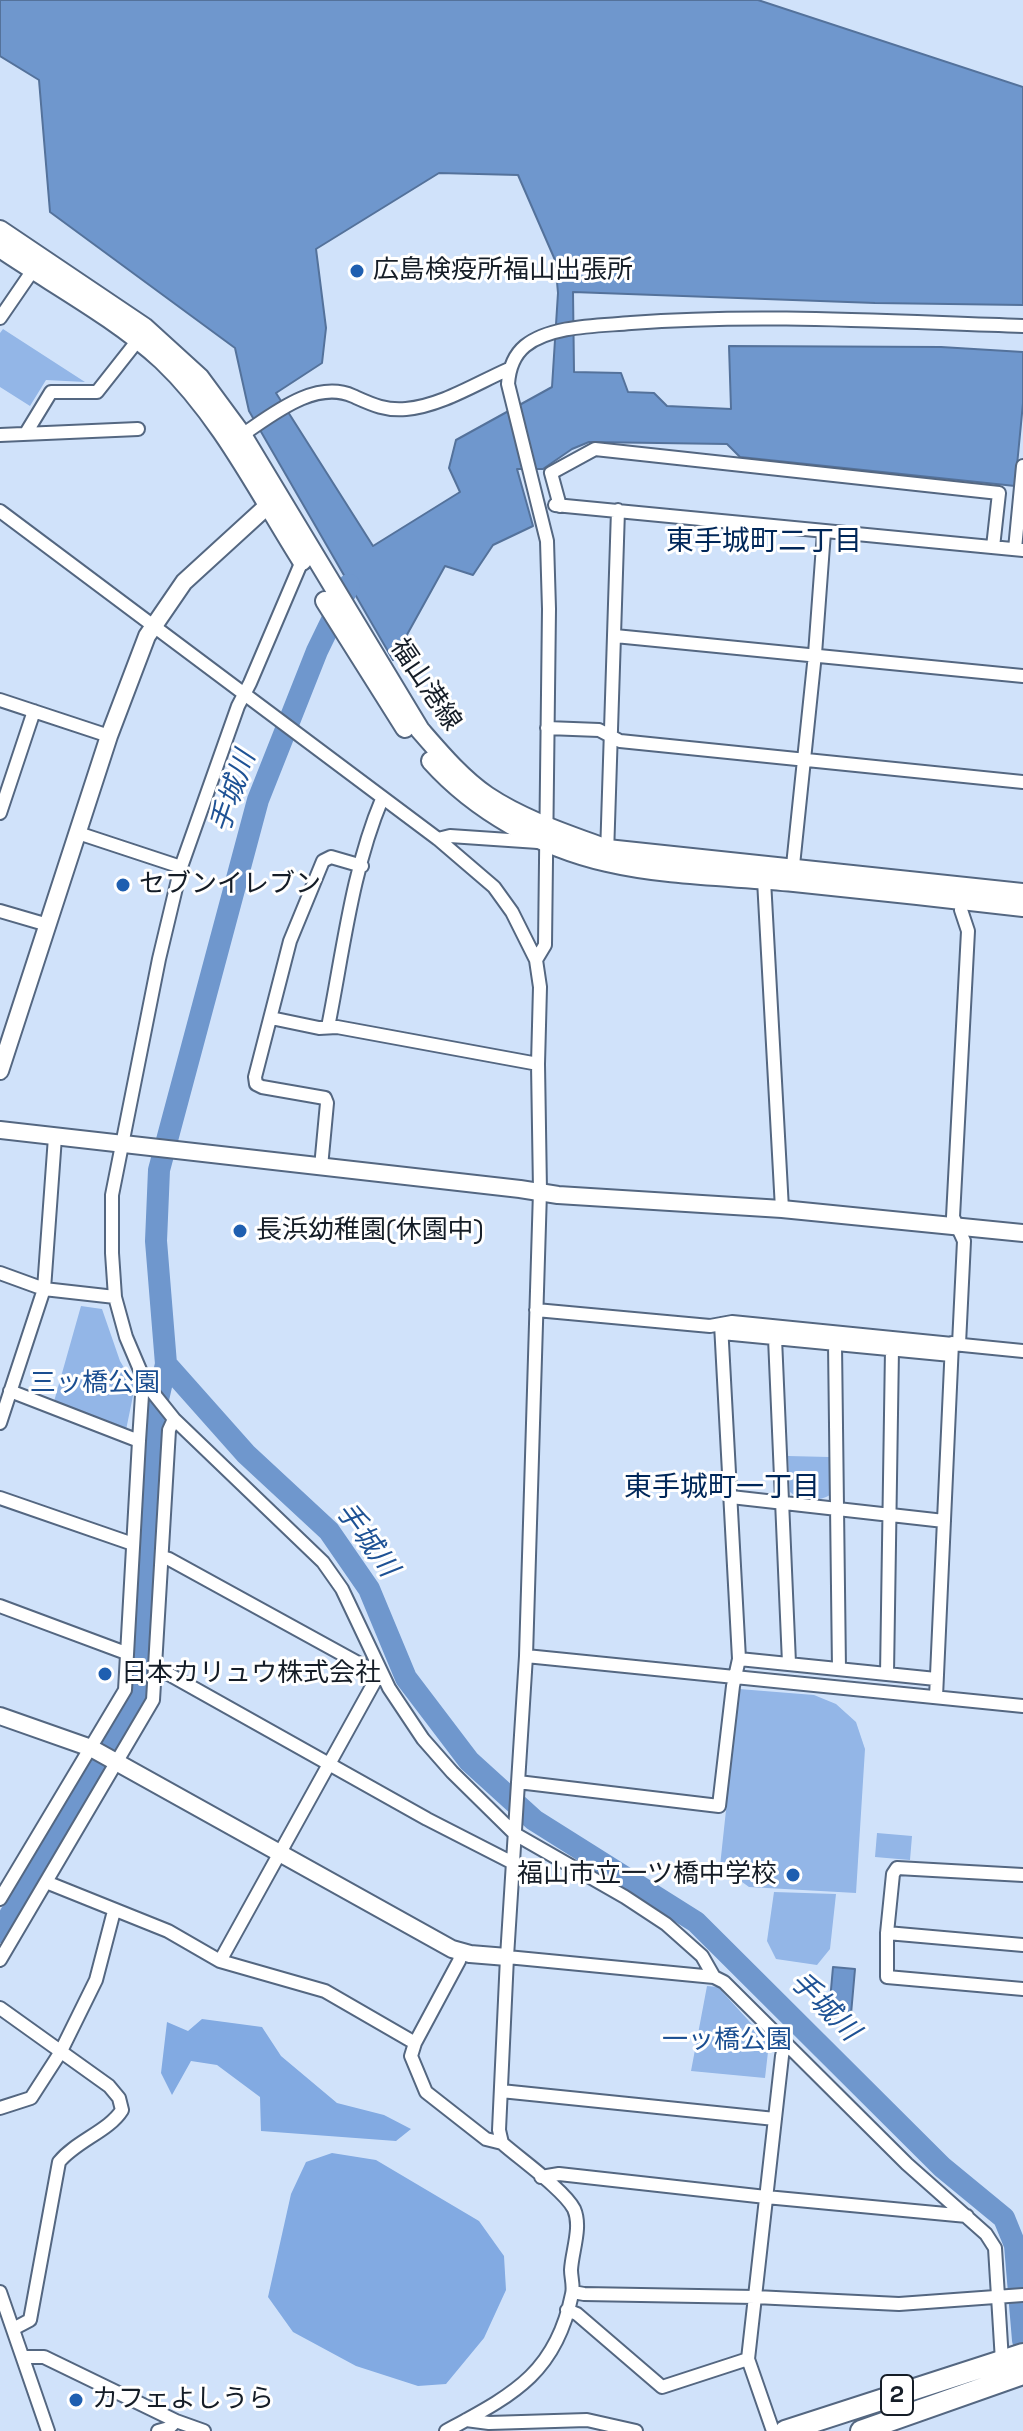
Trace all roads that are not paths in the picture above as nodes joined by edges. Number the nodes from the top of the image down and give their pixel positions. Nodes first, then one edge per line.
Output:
1 (0, 230) edge
2 (0, 248) edge
3 (33, 270) junction
4 (0, 318) edge
5 (1023, 326) edge
6 (138, 340) junction
7 (509, 369) junction
8 (138, 429) dead end
9 (246, 432) junction
10 (26, 433) junction
11 (0, 435) edge
12 (1023, 466) edge
13 (272, 501) junction
14 (539, 504) junction
15 (560, 506) junction
16 (618, 510) junction
17 (0, 511) edge
18 (824, 532) junction
19 (993, 547) junction
20 (1019, 550) edge
21 (307, 562) junction
22 (152, 626) junction
23 (615, 636) junction
24 (815, 654) junction
25 (1023, 676) edge
26 (247, 696) junction
27 (0, 700) edge
28 (34, 711) junction
29 (547, 728) junction
30 (109, 736) junction
31 (610, 736) junction
32 (802, 760) junction
33 (1023, 782) edge
34 (382, 799) junction
35 (0, 811) edge
36 (78, 833) junction
37 (545, 835) junction
38 (438, 839) junction
39 (607, 856) junction
40 (362, 866) junction
41 (181, 867) junction
42 (792, 875) junction
43 (764, 880) junction
44 (1023, 893) edge
45 (962, 900) junction
46 (1023, 907) edge
47 (0, 911) edge
48 (48, 925) junction
49 (536, 960) junction
50 (271, 1018) junction
51 (328, 1027) junction
52 (538, 1064) junction
53 (0, 1071) edge
54 (0, 1130) edge
55 (55, 1137) junction
56 (124, 1144) junction
57 (321, 1167) junction
58 (540, 1191) junction
59 (782, 1209) junction
60 (958, 1227) junction
61 (1023, 1233) edge
62 (0, 1273) edge
63 (44, 1289) junction
64 (115, 1297) junction
65 (536, 1310) junction
66 (722, 1328) junction
67 (775, 1338) junction
68 (835, 1344) junction
69 (954, 1348) junction
70 (892, 1349) junction
71 (1023, 1351) edge
72 (147, 1385) junction
73 (10, 1391) junction
74 (170, 1414) junction
75 (0, 1423) edge
76 (139, 1441) junction
77 (731, 1497) junction
78 (0, 1498) edge
79 (783, 1503) junction
80 (836, 1509) junction
81 (890, 1516) junction
82 (944, 1521) junction
83 (133, 1544) junction
84 (162, 1557) junction
85 (0, 1606) edge
86 (126, 1653) junction
87 (526, 1656) junction
88 (739, 1659) junction
89 (789, 1663) junction
90 (839, 1669) junction
91 (155, 1670) junction
92 (380, 1672) junction
93 (887, 1674) junction
94 (736, 1677) junction
95 (936, 1679) junction
96 (936, 1697) junction
97 (1023, 1706) edge
98 (0, 1716) edge
99 (93, 1749) junction
100 (115, 1762) junction
101 (329, 1765) junction
102 (518, 1785) junction
103 (515, 1830) junction
104 (279, 1854) junction
105 (513, 1863) junction
106 (1023, 1875) edge
107 (46, 1882) junction
108 (0, 1899) edge
109 (114, 1911) junction
110 (887, 1933) junction
111 (1023, 1945) edge
112 (461, 1953) junction
113 (507, 1957) junction
114 (0, 1960) edge
115 (220, 1961) junction
116 (714, 1977) junction
117 (1023, 1989) edge
118 (0, 2008) edge
119 (415, 2043) junction
120 (785, 2043) junction
121 (60, 2053) junction
122 (501, 2091) junction
123 (0, 2108) edge
124 (775, 2119) junction
125 (502, 2143) junction
126 (541, 2177) junction
127 (766, 2197) junction
128 (967, 2216) junction
129 (0, 2292) edge
130 (573, 2292) junction
131 (1023, 2295) edge
132 (1001, 2296) junction
133 (755, 2297) junction
134 (567, 2310) junction
135 (13, 2329) junction
136 (23, 2357) junction
137 (748, 2359) junction
138 (1013, 2365) edge
139 (466, 2420) junction
140 (176, 2421) junction
141 (48, 2431) edge
142 (158, 2431) edge
143 (204, 2431) edge
144 (446, 2431) edge
145 (636, 2431) edge
146 (773, 2431) edge
147 (785, 2431) edge
148 (861, 2431) edge

1 - 9 main road, 福山港線
2 - 3 main road, 福山港線
3 - 4 street
3 - 6 main road, 福山港線
5 - 7 street
6 - 10 street
6 - 13 main road, 福山港線
7 - 9 street
7 - 14 street
8 - 10 street
9 - 13 main road, 福山港線
10 - 11 street
12 - 20 street
13 - 21 main road, 福山港線
13 - 22 street
14 - 15 street
14 - 29 street
15 - 16 street
15 - 19 street
16 - 18 street
16 - 23 street
17 - 22 street
18 - 19 street
18 - 24 street
19 - 20 street
21 - 26 street
21 - 37 main road, 福山港線
22 - 26 street
22 - 30 street
23 - 24 street
23 - 31 street
24 - 25 street
24 - 32 street
26 - 34 street
26 - 41 street
27 - 28 street
28 - 30 street
28 - 35 street
29 - 31 street
29 - 37 street
30 - 36 street
31 - 32 street
31 - 39 street
32 - 33 street
32 - 42 street
34 - 38 street
34 - 40 street
36 - 41 street
36 - 48 street
37 - 38 street
37 - 39 main road, 福山港線
37 - 49 street
38 - 49 street
39 - 42 main road, 福山港線
39 - 43 main road, 福山港線
40 - 50 street
40 - 51 street
41 - 56 street
42 - 43 main road, 福山港線
42 - 44 main road, 福山港線
42 - 45 main road, 福山港線
43 - 59 street
45 - 46 main road, 福山港線
45 - 60 street
47 - 48 street
48 - 53 street
49 - 52 street
50 - 51 street
50 - 57 street
51 - 52 street
52 - 58 street
54 - 55 street
55 - 56 street
55 - 63 street
56 - 57 street
56 - 64 street
57 - 58 street
58 - 59 street
58 - 65 street
59 - 60 street
60 - 61 street
60 - 69 street
62 - 63 street
63 - 64 street
63 - 73 street
64 - 72 street
65 - 66 street
65 - 87 street
66 - 67 street
66 - 69 street
66 - 77 street
67 - 68 street
67 - 79 street
68 - 70 street
68 - 80 street
69 - 70 street
69 - 71 street
69 - 82 street
70 - 81 street
72 - 74 street
72 - 76 street
73 - 75 street
73 - 76 street
74 - 84 street
74 - 92 street
76 - 83 street
77 - 79 street
77 - 88 street
78 - 83 street
79 - 80 street
79 - 89 street
80 - 81 street
80 - 90 street
81 - 82 street
81 - 93 street
82 - 95 street
83 - 86 street
84 - 91 street
84 - 92 street
85 - 86 street
86 - 99 street
87 - 94 street
87 - 102 street
88 - 89 street
88 - 94 street
89 - 90 street
90 - 93 street
91 - 100 street
91 - 101 street
92 - 101 street
92 - 103 street
93 - 95 street
94 - 96 street
94 - 102 street
95 - 96 street
96 - 97 street
98 - 99 street
99 - 100 street
99 - 108 street
100 - 104 street
100 - 107 street
101 - 104 street
101 - 105 street
102 - 103 street
103 - 105 street
103 - 116 street
104 - 112 street
104 - 115 street
105 - 113 street
106 - 110 street
107 - 109 street
107 - 114 street
109 - 115 street
109 - 121 street
110 - 111 street
110 - 117 street
112 - 113 street
112 - 119 street
113 - 116 street
113 - 122 street
115 - 119 street
116 - 120 street
118 - 121 street
119 - 125 street
120 - 124 street
120 - 128 street
121 - 123 street
121 - 135 street
122 - 124 street
122 - 125 street
124 - 127 street
125 - 126 street
126 - 127 street
126 - 130 street
127 - 128 street
127 - 133 street
128 - 132 street
129 - 135 street
130 - 133 street
130 - 134 street
131 - 132 street
132 - 133 street
132 - 138 street
133 - 137 street
134 - 137 street
134 - 139 street
135 - 136 street
136 - 140 street
136 - 141 street
137 - 146 street
138 - 147 highway, 2
138 - 148 highway, 2
139 - 144 street
139 - 145 street
140 - 142 street
140 - 143 street

